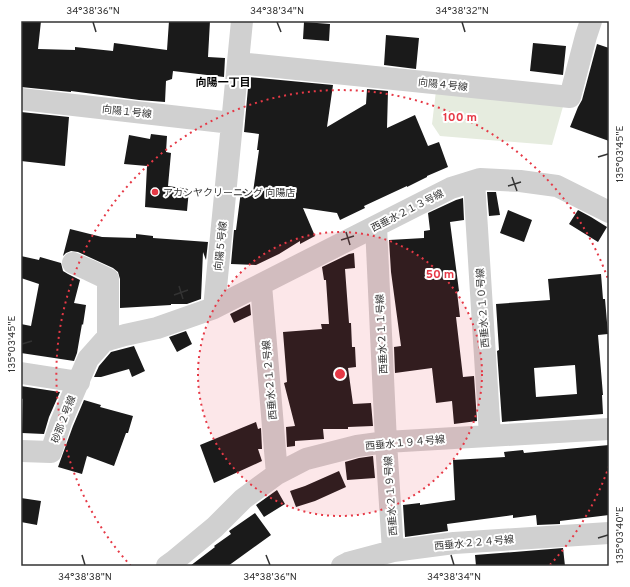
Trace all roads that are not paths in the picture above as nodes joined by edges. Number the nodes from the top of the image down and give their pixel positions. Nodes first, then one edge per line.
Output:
1 (242, 21) edge
2 (591, 21) edge
3 (238, 63) junction
4 (21, 99) edge
5 (232, 123) junction
6 (474, 180) junction
7 (609, 212) edge
8 (376, 226) junction
9 (73, 263) dead end
10 (261, 285) junction
11 (214, 308) junction
12 (108, 340) junction
13 (21, 373) edge
14 (79, 382) junction
15 (609, 429) edge
16 (490, 436) junction
17 (386, 442) junction
18 (21, 451) edge
19 (277, 474) junction
20 (609, 533) edge
21 (393, 551) junction
22 (166, 566) edge
23 (342, 566) edge

1 - 3 street, 向陽５号線
2 - 3 street, 向陽４号線
3 - 5 street, 向陽５号線
4 - 5 street, 向陽１号線
5 - 11 street, 向陽５号線
6 - 7 street, 西垂水２１３号線
6 - 8 street, 西垂水２１３号線
6 - 16 street, 西垂水２１０号線
8 - 10 street, 西垂水２１３号線
8 - 17 street, 西垂水２１１号線
9 - 12 street
10 - 11 street, 西垂水２１３号線
10 - 19 street, 西垂水２１２号線
11 - 12 street
12 - 14 street
13 - 14 street
14 - 18 street, 砂那２号線
15 - 16 street, 西垂水１９４号線
16 - 17 street, 西垂水１９４号線
17 - 19 street, 西垂水１９４号線
17 - 21 street, 西垂水２１９号線
19 - 22 street, 西垂水１９４号線
20 - 21 street, 西垂水２２４号線
21 - 23 street, 西垂水２２４号線

